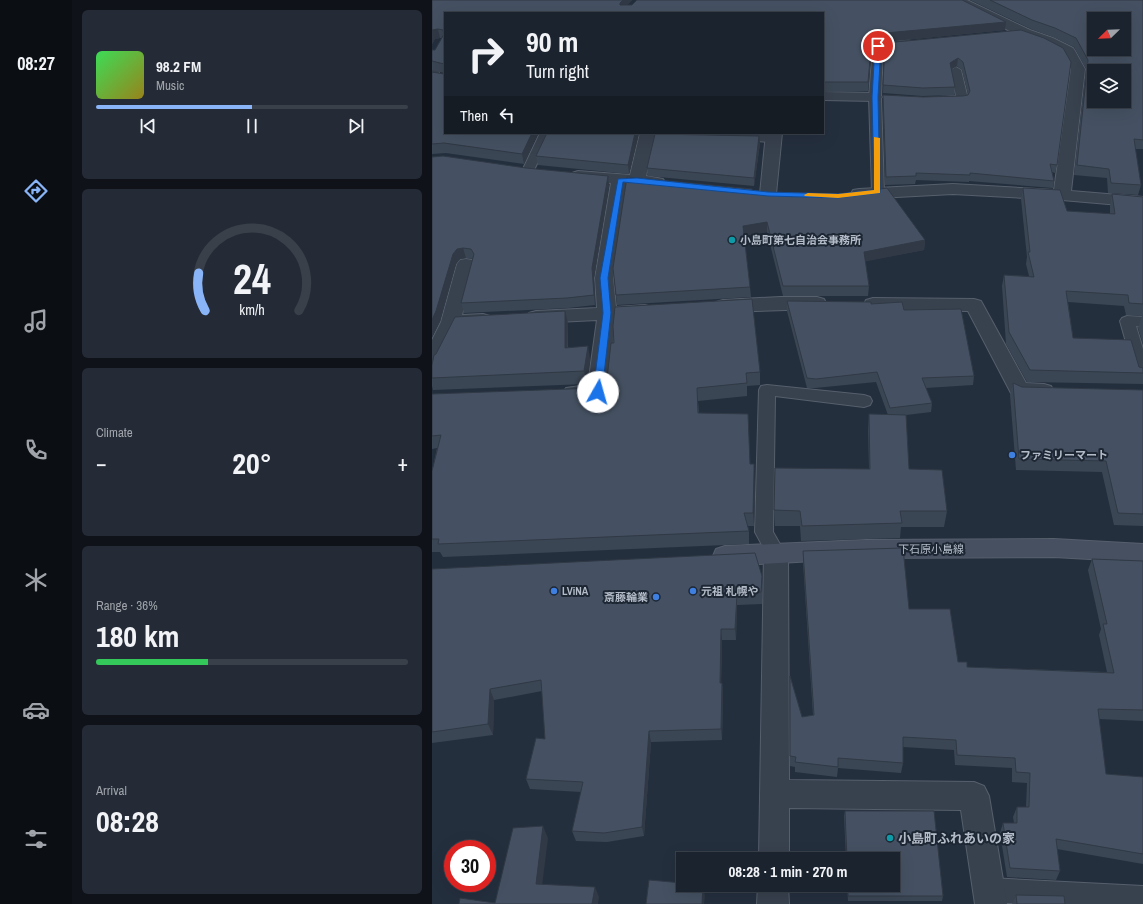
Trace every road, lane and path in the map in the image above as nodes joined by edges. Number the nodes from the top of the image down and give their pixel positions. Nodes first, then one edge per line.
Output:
1 (957, 0) edge
2 (1025, 33) junction
3 (1002, 35) edge
4 (917, 42) edge
5 (432, 68) edge
6 (956, 70) edge
7 (432, 74) edge
8 (444, 78) edge
9 (824, 96) edge
10 (879, 98) junction
11 (929, 100) edge
12 (546, 134) edge
13 (651, 135) edge
14 (774, 136) edge
15 (727, 137) edge
16 (528, 171) edge
17 (566, 175) edge
18 (628, 180) junction
19 (676, 184) edge
20 (878, 192) junction
21 (768, 193) edge
22 (844, 195) edge
23 (1062, 195) junction
24 (1143, 202) edge
25 (466, 264) dead end
26 (834, 304) edge
27 (857, 304) edge
28 (709, 307) edge
29 (662, 310) edge
30 (607, 313) junction
31 (521, 318) edge
32 (498, 319) edge
33 (451, 322) junction
34 (1143, 322) edge
35 (432, 360) edge
36 (1143, 374) edge
37 (1058, 391) edge
38 (558, 394) edge
39 (864, 401) dead end
40 (776, 553) junction
41 (1143, 553) edge
42 (704, 557) edge
43 (774, 794) junction
44 (774, 852) edge
45 (773, 892) edge
46 (990, 897) edge
47 (1143, 898) edge
48 (773, 904) edge

1 - 2 street
2 - 3 lane
2 - 23 street
4 - 10 lane
5 - 7 street
6 - 11 lane
7 - 8 street
9 - 10 street
10 - 20 lane
12 - 16 lane
13 - 18 street
14 - 15 lane
14 - 21 street
17 - 18 street
18 - 19 street
18 - 30 street
20 - 22 street
20 - 23 street
23 - 24 street
25 - 33 street
26 - 28 street
27 - 37 street
29 - 30 street
30 - 31 street
30 - 38 street
32 - 33 street
33 - 35 street
34 - 36 lane
39 - 40 lane
40 - 41 main road, 下石原小島線
40 - 42 main road, 下石原小島線
40 - 43 street
43 - 44 street
43 - 46 street
45 - 48 street
46 - 47 lane

